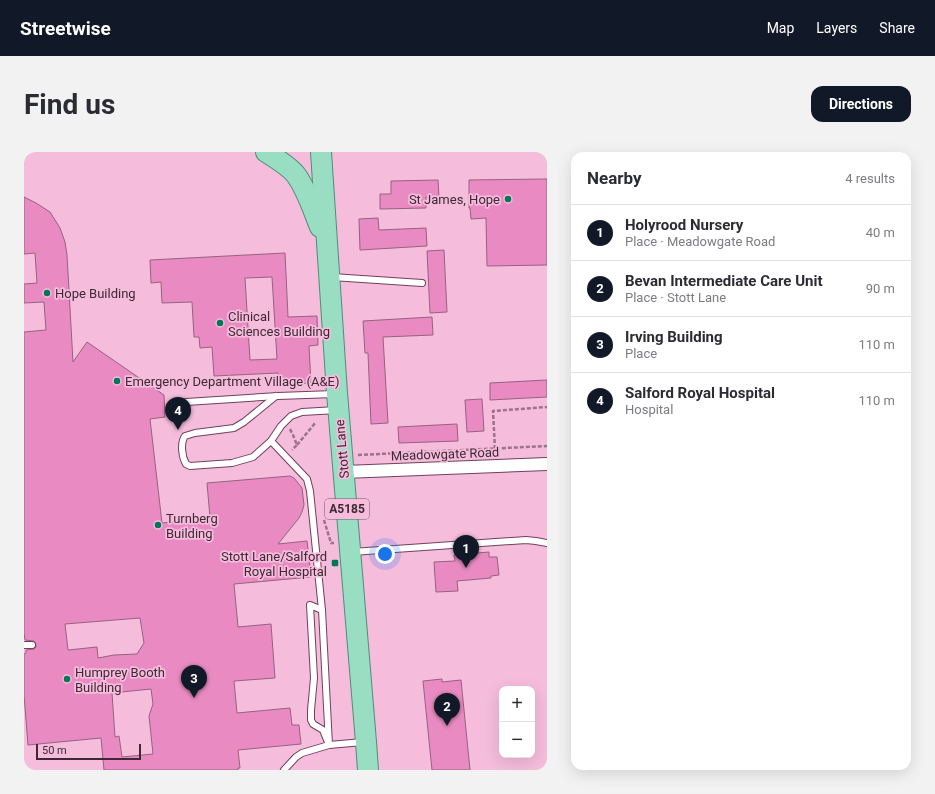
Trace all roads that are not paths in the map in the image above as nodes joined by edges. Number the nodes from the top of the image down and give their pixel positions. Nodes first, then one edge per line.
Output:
1 (266, 152) edge
2 (321, 152) edge
3 (328, 248) junction
4 (330, 276) junction
5 (422, 283) dead end
6 (276, 396) junction
7 (186, 402) dead end
8 (338, 402) junction
9 (271, 441) junction
10 (343, 464) junction
11 (547, 464) edge
12 (547, 543) edge
13 (351, 552) junction
14 (322, 610) junction
15 (24, 645) edge
16 (32, 645) dead end
17 (366, 742) junction
18 (329, 745) junction
19 (284, 770) edge
20 (368, 770) edge

1 - 3 main road
2 - 3 main road, Stott Lane / A5185
3 - 4 main road, Stott Lane / A5185
4 - 5 lane
4 - 8 main road, Stott Lane / A5185
6 - 7 lane
6 - 8 lane
6 - 9 lane
8 - 9 lane
8 - 10 main road, Stott Lane / A5185
9 - 14 lane
10 - 11 street, Meadowgate Road
10 - 13 main road, Stott Lane / A5185
12 - 13 lane
13 - 17 main road, Stott Lane / A5185
14 - 18 lane
14 - 18 lane
15 - 16 lane
17 - 18 lane
17 - 20 main road, Stott Lane / A5185
18 - 19 lane

